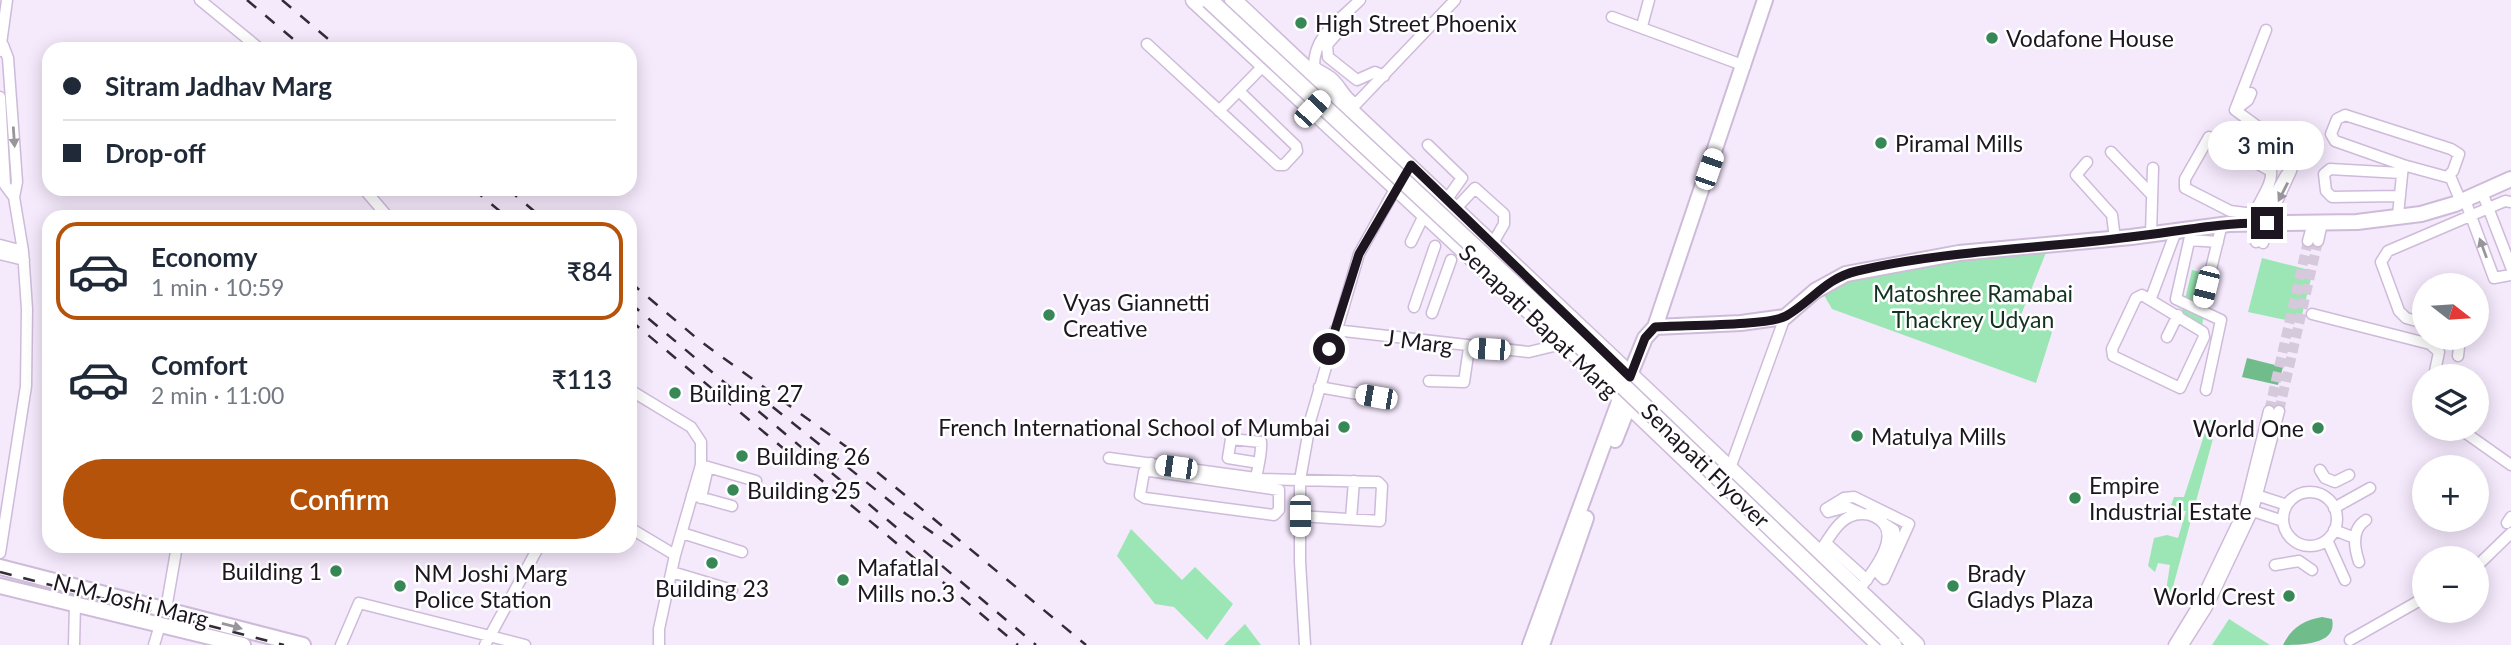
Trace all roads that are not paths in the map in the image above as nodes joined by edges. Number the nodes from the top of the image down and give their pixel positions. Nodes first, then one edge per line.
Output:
1 (7, 0) edge
2 (200, 0) edge
3 (1194, 0) edge
4 (1209, 0) edge
5 (1222, 0) edge
6 (1233, 0) edge
7 (1360, 0) edge
8 (1455, 0) edge
9 (1649, 0) edge
10 (1765, 0) edge
11 (1612, 17) dead end
12 (1336, 23) junction
13 (1642, 26) junction
14 (2266, 30) dead end
15 (251, 42) edge
16 (1279, 43) junction
17 (1147, 44) dead end
18 (2, 48) edge
19 (1262, 63) junction
20 (1745, 66) junction
21 (1384, 76) junction
22 (1329, 82) junction
23 (1239, 91) junction
24 (2251, 93) dead end
25 (0, 97) edge
26 (1312, 109) junction
27 (2235, 110) junction
28 (1219, 111) junction
29 (1428, 145) dead end
30 (2111, 152) dead end
31 (2087, 162) dead end
32 (1411, 165) junction
33 (2153, 168) dead end
34 (2402, 169) junction
35 (2450, 176) junction
36 (2511, 179) edge
37 (1396, 186) junction
38 (2482, 192) junction
39 (2152, 195) junction
40 (2399, 195) junction
41 (370, 196) edge
42 (13, 197) junction
43 (2463, 201) junction
44 (2511, 202) edge
45 (1455, 203) junction
46 (2489, 208) junction
47 (382, 210) edge
48 (1425, 213) junction
49 (2398, 215) junction
50 (2471, 216) junction
51 (2127, 218) dead end
52 (2113, 219) junction
53 (2227, 220) junction
54 (2258, 221) junction
55 (2318, 223) junction
56 (2176, 231) junction
57 (2151, 234) junction
58 (2191, 234) junction
59 (2115, 239) junction
60 (2313, 241) tunnel mouth
61 (1411, 242) dead end
62 (2218, 242) junction
63 (1493, 243) junction
64 (2259, 243) dead end
65 (0, 245) edge
66 (1435, 246) dead end
67 (0, 254) edge
68 (23, 256) junction
69 (1451, 260) dead end
70 (2511, 267) edge
71 (2511, 275) edge
72 (2151, 299) junction
73 (1414, 307) dead end
74 (2201, 310) junction
75 (1432, 313) dead end
76 (2312, 314) dead end
77 (2178, 316) junction
78 (1785, 317) junction
79 (2412, 320) edge
80 (1581, 328) junction
81 (1335, 330) junction
82 (1653, 330) junction
83 (2167, 337) dead end
84 (1564, 344) junction
85 (1469, 348) junction
86 (2459, 350) edge
87 (2458, 356) dead end
88 (2436, 364) edge
89 (1634, 380) junction
90 (1429, 381) dead end
91 (1318, 390) junction
92 (2206, 390) dead end
93 (637, 394) edge
94 (1376, 397) dead end
95 (1624, 402) junction
96 (2274, 411) tunnel mouth
97 (2477, 441) edge
98 (1109, 457) dead end
99 (1259, 463) dead end
100 (704, 466) junction
101 (2511, 466) edge
102 (1151, 467) junction
103 (1729, 470) junction
104 (2320, 470) dead end
105 (2348, 475) dead end
106 (1300, 480) junction
107 (757, 481) dead end
108 (1354, 481) junction
109 (2330, 481) junction
110 (1260, 482) junction
111 (1714, 486) junction
112 (2370, 488) dead end
113 (2253, 494) junction
114 (2323, 495) junction
115 (696, 497) junction
116 (2287, 505) junction
117 (732, 506) dead end
118 (2334, 508) junction
119 (2249, 509) junction
120 (1861, 513) junction
121 (1300, 516) junction
122 (1351, 519) junction
123 (2366, 520) dead end
124 (2283, 521) junction
125 (1883, 523) junction
126 (2510, 525) edge
127 (2334, 530) junction
128 (637, 532) edge
129 (682, 533) junction
130 (2355, 537) junction
131 (2327, 540) junction
132 (2303, 545) junction
133 (1822, 548) junction
134 (742, 551) dead end
135 (2489, 551) edge
136 (0, 553) edge
137 (176, 553) edge
138 (535, 553) edge
139 (675, 555) junction
140 (2299, 561) junction
141 (2359, 562) dead end
142 (2275, 565) dead end
143 (0, 567) edge
144 (2312, 570) dead end
145 (672, 572) junction
146 (2345, 580) dead end
147 (1862, 585) junction
148 (0, 586) edge
149 (732, 590) dead end
150 (75, 604) junction
151 (2412, 605) edge
152 (166, 609) junction
153 (160, 625) junction
154 (190, 639) edge
155 (2350, 640) dead end
156 (486, 641) edge
157 (1537, 641) edge
158 (236, 644) edge
159 (76, 645) edge
160 (154, 645) edge
161 (303, 645) edge
162 (341, 645) edge
163 (525, 645) edge
164 (659, 645) edge
165 (1305, 645) edge
166 (1880, 645) edge
167 (1893, 645) edge
168 (1906, 645) edge
169 (1916, 645) edge
170 (2174, 645) edge
171 (2183, 645) edge

1 - 18 street
2 - 15 street
3 - 19 main road, Senapati Bapat Marg
4 - 167 main road, Senapati Flyover, bridge
5 - 168 main road, Senapati Flyover
6 - 16 main road, Senapati Bapat Marg
7 - 12 street
8 - 21 street
9 - 13 street
10 - 20 main road
11 - 13 street
12 - 21 street
12 - 22 street
13 - 20 street
14 - 27 street
16 - 19 main road
16 - 22 main road, Senapati Bapat Marg
17 - 28 street
18 -> 42 street
19 - 23 street
19 - 26 main road, Senapati Bapat Marg
20 - 82 main road
21 - 22 street
22 - 26 street
22 - 32 main road, Senapati Bapat Marg
23 - 28 street
23 - 28 street
24 - 27 street
25 - 42 street
26 - 37 main road, Senapati Bapat Marg
27 - 54 street
29 - 45 street
30 - 39 street
31 - 52 street
32 - 37 street
32 - 45 main road, Senapati Bapat Marg
33 - 39 street
34 - 35 street
34 - 35 street
34 - 40 street
34 - 40 street
35 - 43 street
36 - 38 main road
37 - 48 main road, Senapati Bapat Marg
37 - 81 street
38 - 43 main road
38 - 46 street
39 - 57 street
40 - 49 street
41 - 47 street
42 - 68 street
43 - 49 main road
43 - 50 street
44 - 46 street
45 - 63 main road, Senapati Bapat Marg
45 - 63 street
46 - 50 street
46 - 70 street
48 - 61 street
48 - 84 main road, Senapati Bapat Marg
49 - 55 main road
71 -> 50 street
50 - 79 street
51 - 52 street
52 - 59 street
53 - 54 main road
53 - 54 street
53 - 58 main road
53 - 62 street
54 - 55 main road
54 - 64 street
55 - 60 street
56 - 57 main road
56 - 58 main road
56 - 72 street
57 - 59 main road
58 - 62 street
58 - 74 street
59 - 78 main road
62 - 74 street
63 - 80 main road, Senapati Bapat Marg
65 - 68 street
66 - 73 street
67 - 68 street
68 - 136 street
69 - 75 street
72 - 77 street
72 - 77 street
74 - 92 street
76 - 88 street
77 - 83 street
78 - 82 main road
78 - 103 street
80 - 84 street
80 - 89 main road, Senapati Bapat Marg
81 - 85 street, J Marg
81 - 91 street
82 - 89 main road
84 - 85 street, J Marg
84 - 95 main road, Senapati Bapat Marg
85 - 90 street
86 - 87 street
89 - 95 main road
89 - 103 main road, Senapati Bapat Marg
91 - 94 street
91 - 106 street
93 - 100 street
95 - 111 main road, Senapati Bapat Marg
95 - 157 main road
96 - 113 street
97 - 101 street
98 - 102 street
99 - 110 street
100 - 107 street
100 - 115 street
102 - 110 street
102 - 110 street
103 - 111 street
103 - 133 main road, Senapati Bapat Marg
104 - 109 street
105 - 109 street
106 - 108 street
106 - 110 street
106 - 121 street
108 - 122 street
108 - 122 street
109 - 114 street
111 - 166 main road, Senapati Bapat Marg
112 - 118 street
113 - 116 street
113 - 119 street
114 - 116 street
114 - 118 street
115 - 117 street
115 - 129 street
116 - 124 street
118 - 127 street
119 - 124 street
119 - 170 street
119 - 171 street
120 - 125 street
120 - 125 street
120 - 133 street
121 - 122 street
121 - 165 street
123 - 130 street
124 - 132 street
125 - 147 street
126 - 135 street
127 - 130 street
127 - 131 street
128 - 139 street
129 - 134 street
129 - 139 street
130 - 141 street
131 - 132 street
131 - 146 street
132 - 140 street
133 - 147 main road, Senapati Bapat Marg
137 - 152 street
138 - 156 street
139 - 145 street
140 - 142 street
140 - 144 street
143 - 152 main road, N M Joshi Marg
145 - 149 street
145 - 164 street
147 - 169 main road, Senapati Bapat Marg
148 - 150 main road, N M Joshi Marg
150 - 153 main road, N M Joshi Marg
150 - 159 street
151 - 155 street
152 -> 161 main road, N M Joshi Marg
153 - 154 main road, N M Joshi Marg
153 - 160 street
154 - 158 main road, N M Joshi Marg
156 - 162 street
156 - 163 street

